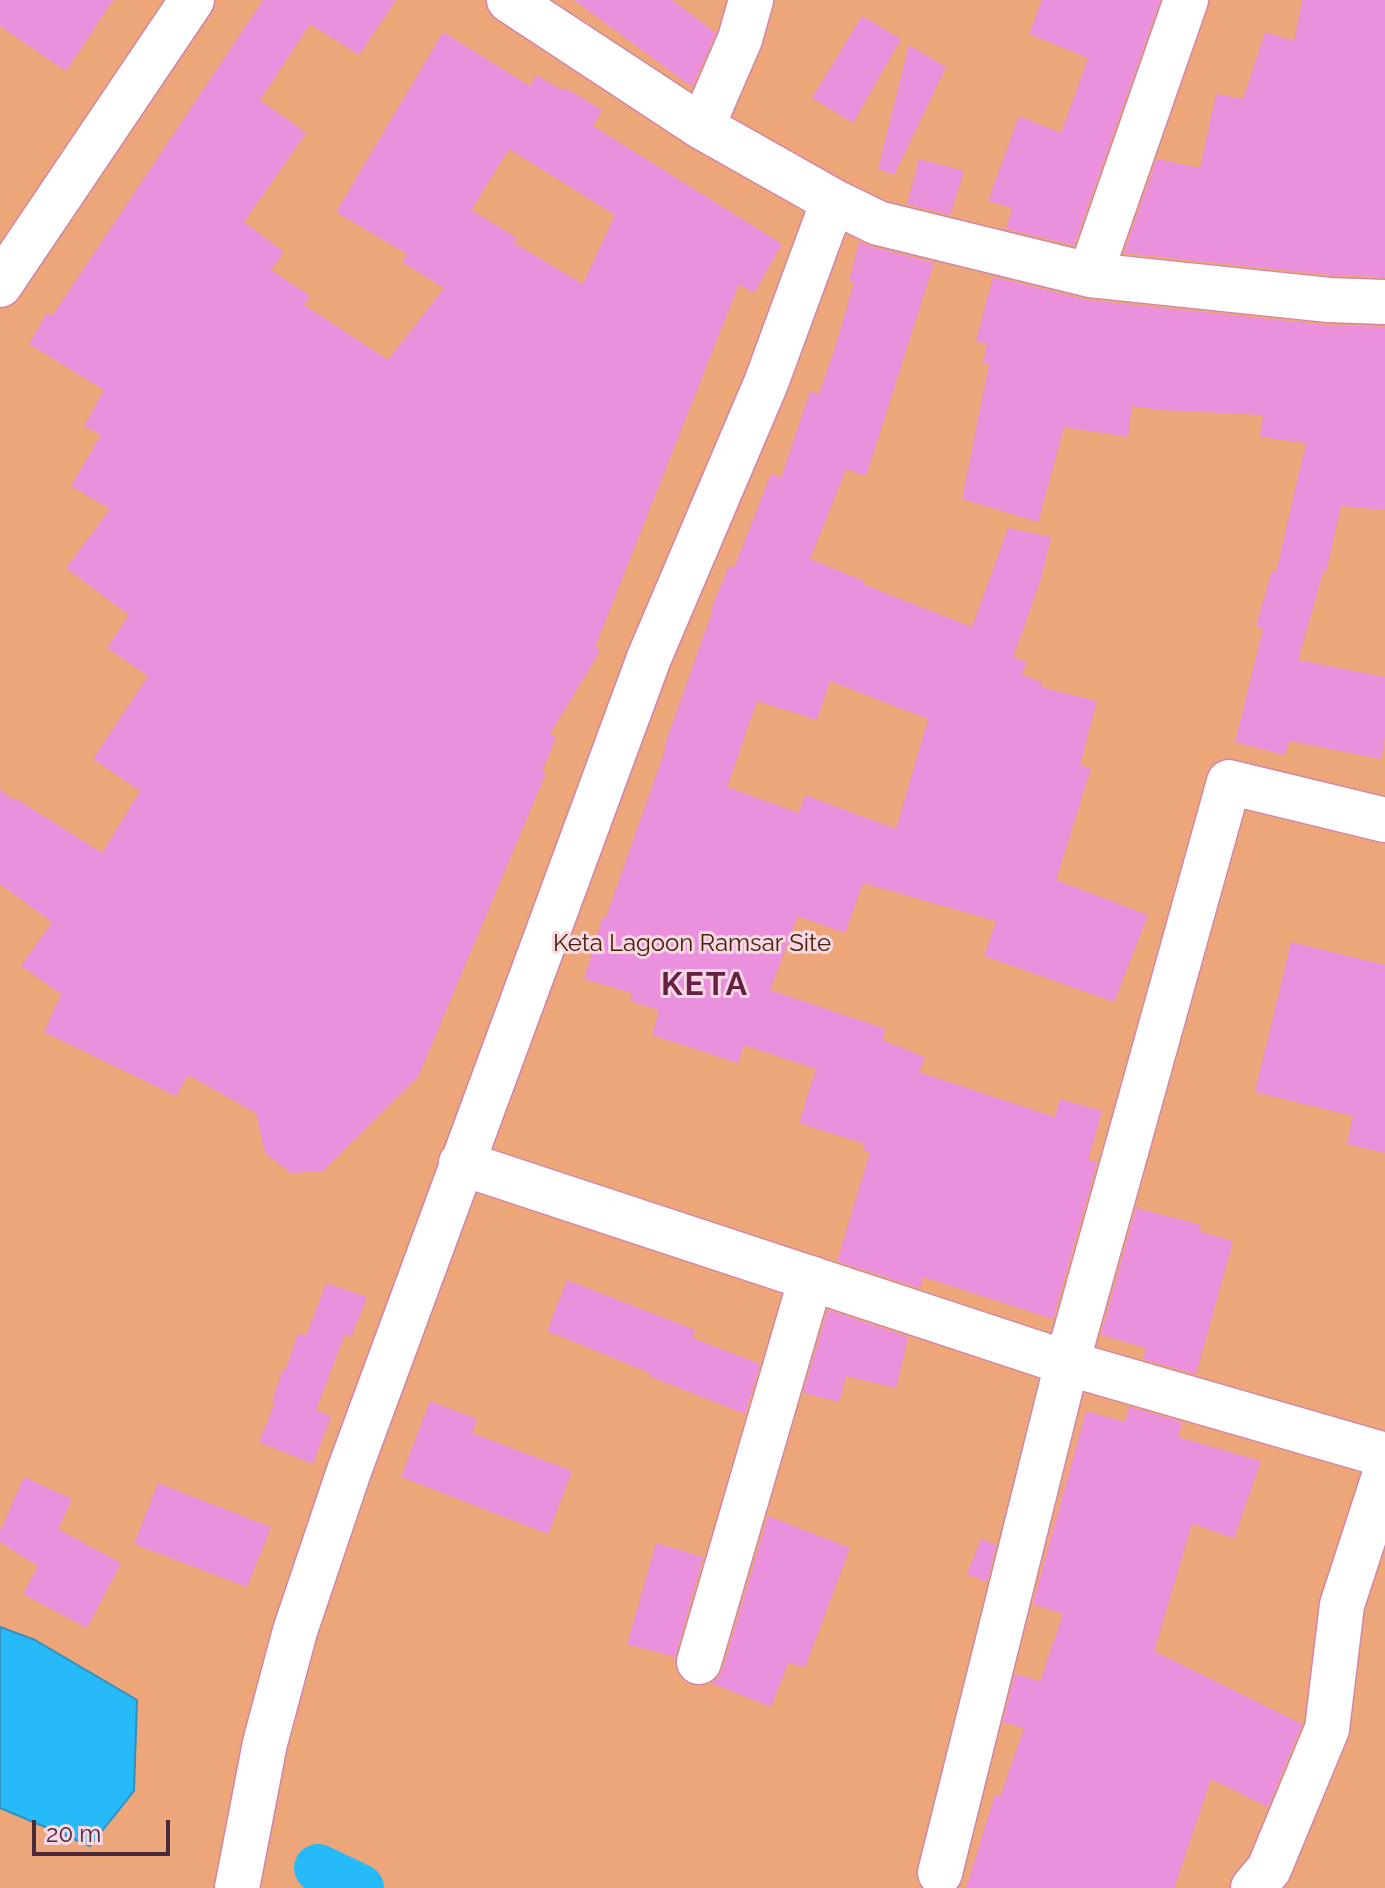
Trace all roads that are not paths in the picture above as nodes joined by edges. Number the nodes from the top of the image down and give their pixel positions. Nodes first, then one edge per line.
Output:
1 (192, 0) edge
2 (509, 0) edge
3 (751, 0) edge
4 (1186, 0) edge
5 (702, 127) junction
6 (833, 201) junction
7 (3, 275) edge
8 (1090, 275) junction
9 (1385, 302) edge
10 (1385, 820) edge
11 (461, 1163) junction
12 (811, 1278) junction
13 (1067, 1363) junction
14 (1385, 1455) edge
15 (1385, 1473) edge
16 (699, 1662) dead end
17 (940, 1873) dead end
18 (237, 1888) edge
19 (1253, 1888) edge

1 - 7 street
2 - 5 street
3 - 5 street
4 - 8 street
5 - 6 street
6 - 8 street
6 - 11 street
8 - 9 street
10 - 13 street
11 - 12 street
11 - 18 street
12 - 13 street
12 - 16 street
13 - 14 street
13 - 17 street
15 - 19 street

